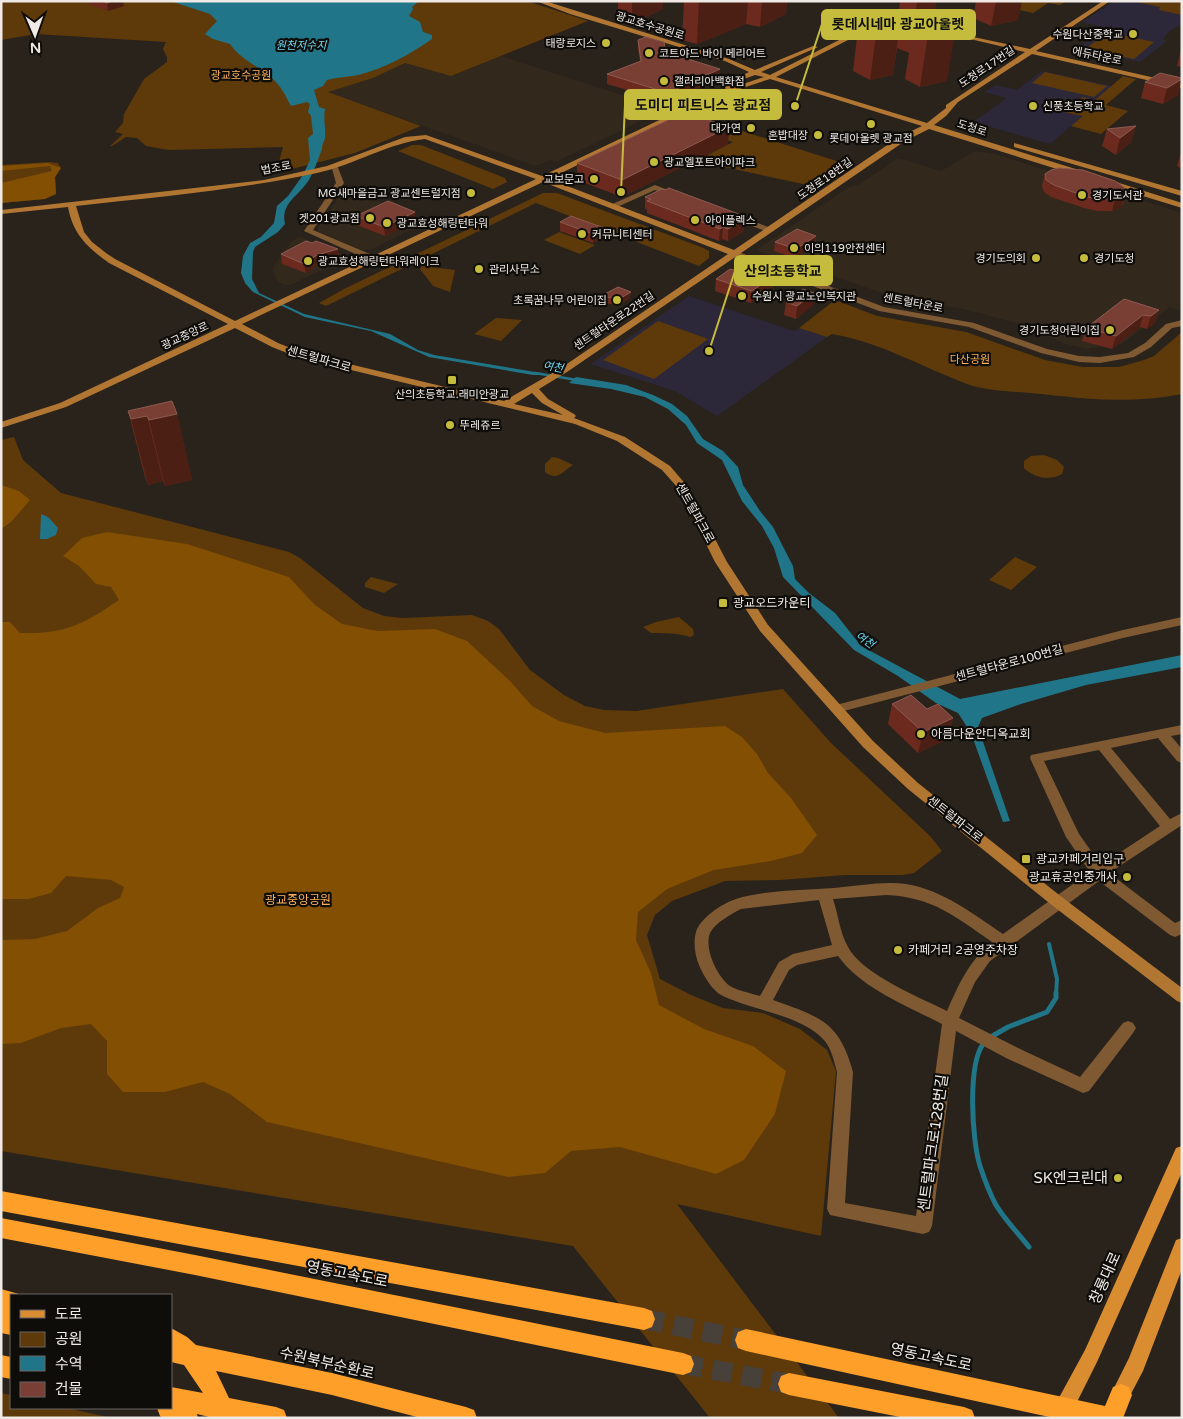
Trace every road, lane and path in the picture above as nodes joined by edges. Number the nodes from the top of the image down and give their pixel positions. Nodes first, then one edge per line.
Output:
1 (539, 1) edge
2 (907, 1) edge
3 (921, 1) edge
4 (1107, 1) edge
5 (899, 12) junction
6 (903, 20) dead end
7 (894, 24) edge
8 (873, 26) junction
9 (929, 28) edge
10 (1031, 51) junction
11 (727, 60) junction
12 (764, 68) junction
13 (754, 72) junction
14 (779, 73) junction
15 (770, 77) junction
16 (1182, 86) edge
17 (716, 95) junction
18 (927, 122) junction
19 (331, 167) junction
20 (1086, 176) edge
21 (542, 180) junction
22 (1104, 181) edge
23 (1182, 194) edge
24 (682, 197) edge
25 (72, 204) junction
26 (612, 206) junction
27 (1182, 206) edge
28 (1, 212) edge
29 (726, 213) edge
30 (771, 230) junction
31 (736, 254) junction
32 (374, 259) junction
33 (1182, 323) edge
34 (236, 324) junction
35 (534, 388) junction
36 (505, 405) junction
37 (1, 425) edge
38 (589, 426) junction
39 (1182, 621) edge
40 (836, 709) junction
41 (1182, 729) edge
42 (1162, 734) junction
43 (1102, 746) junction
44 (1182, 758) edge
45 (1182, 818) edge
46 (1168, 827) junction
47 (1099, 873) junction
48 (824, 893) junction
49 (1058, 902) junction
50 (1182, 926) edge
51 (1003, 942) junction
52 (841, 949) junction
53 (1182, 997) edge
54 (764, 1003) junction
55 (950, 1021) junction
56 (1128, 1028) dead end
57 (1182, 1153) edge
58 (1, 1201) edge
59 (1, 1228) edge
60 (1182, 1246) edge
61 (644, 1319) tunnel mouth
62 (746, 1340) tunnel mouth
63 (173, 1347) edge
64 (684, 1364) tunnel mouth
65 (789, 1384) tunnel mouth
66 (1120, 1395) junction
67 (172, 1398) edge
68 (170, 1409) edge
69 (187, 1418) edge
70 (223, 1418) edge
71 (276, 1418) edge
72 (466, 1418) edge
73 (964, 1418) edge
74 (1059, 1418) edge
75 (1107, 1418) edge
76 (1112, 1418) edge

1 - 11 street, 광교호수공원로
2 - 12 street, 광교중앙로
3 - 5 street, 광교중앙로
4 - 10 street, 도청로17번길
5 - 6 street
5 - 8 street, 광교중앙로
7 - 8 street
8 - 14 street, 광교중앙로
9 - 10 street, 에듀타운로
10 - 16 street, 에듀타운로
10 - 18 street, 도청로17번길
11 - 12 street, 광교호수공원로
11 - 13 street, 광교호수공원로
12 - 13 street, 광교중앙로
12 - 14 street, 광교호수공원로
13 - 15 street, 도청로
13 - 17 street, 광교중앙로
14 - 15 street, 광교중앙로
14 - 18 street, 광교호수공원로
15 - 17 street, 광교중앙로
15 - 18 street, 도청로
17 - 21 street, 광교중앙로
18 - 20 street, 도청로
18 - 23 street, 도청로
18 - 30 street, 도청로18번길
19 - 21 street, 법조로
19 - 25 street, 법조로
19 - 32 street
21 - 26 street, 센트럴타운로
21 - 32 street, 광교중앙로
22 - 27 street
24 - 26 street
25 - 28 street, 법조로
25 - 34 street, 센트럴파크로
26 - 31 street, 센트럴타운로
29 - 30 street
30 - 31 street, 도청로18번길
31 - 33 street, 센트럴타운로
31 - 35 street, 센트럴타운로22번길
32 - 34 street, 광교중앙로
34 - 36 street, 센트럴파크로
34 - 37 street, 광교중앙로
35 - 36 street, 센트럴타운로22번길
35 - 38 street
36 - 38 street, 센트럴파크로
38 - 40 street, 센트럴파크로
39 - 40 street, 센트럴타운로100번길
40 - 49 street, 센트럴파크로
41 - 42 street
42 - 43 street
42 - 44 street
43 - 46 street
43 - 47 street
45 - 46 street, 센트럴파크로128번길
46 - 47 street, 센트럴파크로128번길
47 - 49 street, 센트럴파크로128번길
47 - 50 street
48 - 51 street, 센트럴파크로128번길
48 - 52 street
48 - 54 street, 센트럴파크로128번길
49 - 51 street, 센트럴파크로128번길
49 - 53 street, 센트럴파크로
51 - 55 street, 센트럴파크로128번길
52 - 54 street
52 - 55 street
54 - 55 street, 센트럴파크로128번길
55 - 56 street
57 - 74 main road, 창룡대로
58 - 61 highway, 영동고속도로
59 - 64 highway, 영동고속도로
60 - 66 main road
62 - 75 highway, 영동고속도로
63 - 70 highway
63 - 72 highway, 수원북부순환로
65 - 73 highway
66 - 75 main road
66 - 76 highway
67 - 71 highway
68 - 69 highway

